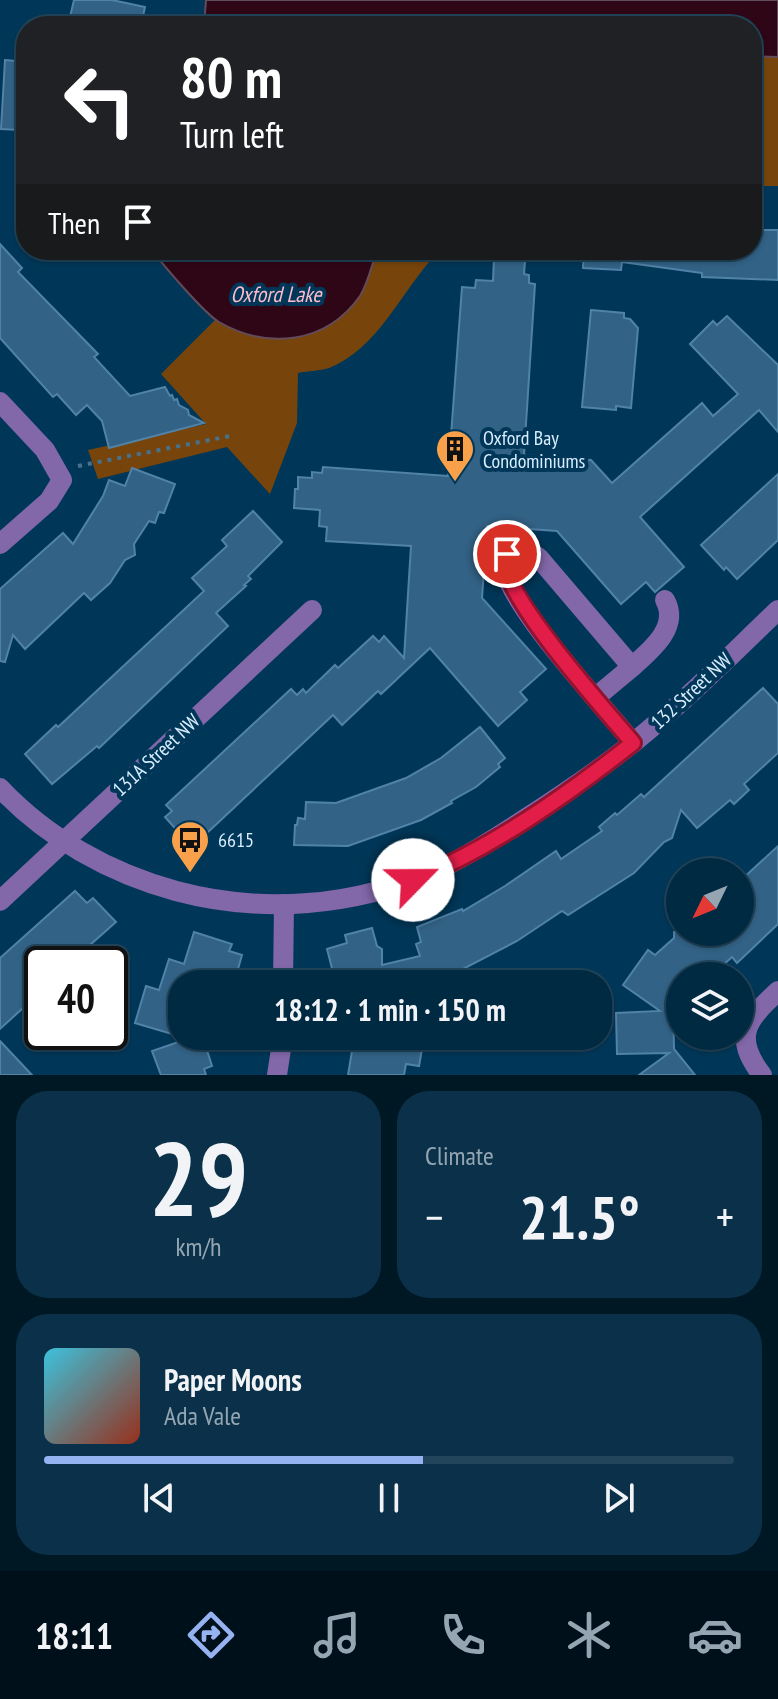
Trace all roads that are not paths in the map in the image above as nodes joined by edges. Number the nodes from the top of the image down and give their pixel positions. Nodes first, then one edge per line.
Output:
1 (0, 402) edge
2 (0, 544) edge
3 (665, 600) dead end
4 (312, 610) dead end
5 (778, 610) edge
6 (632, 667) junction
7 (596, 697) junction
8 (633, 743) junction
9 (0, 788) edge
10 (64, 841) junction
11 (0, 901) edge
12 (284, 904) junction
13 (283, 970) edge
14 (778, 991) edge
15 (281, 1050) edge
16 (277, 1075) edge
17 (762, 1075) edge

1 - 2 street
3 - 6 street
4 - 10 street, 131A Street NW
5 - 8 street, 132 Street NW
6 - 7 street
6 - 7 street
7 - 8 street
8 - 12 street, 132 Street NW
9 - 10 street, 132 Street NW
10 - 11 street, 131A Street NW
10 - 12 street, 132 Street NW
12 - 13 street
14 - 17 street
15 - 16 street

